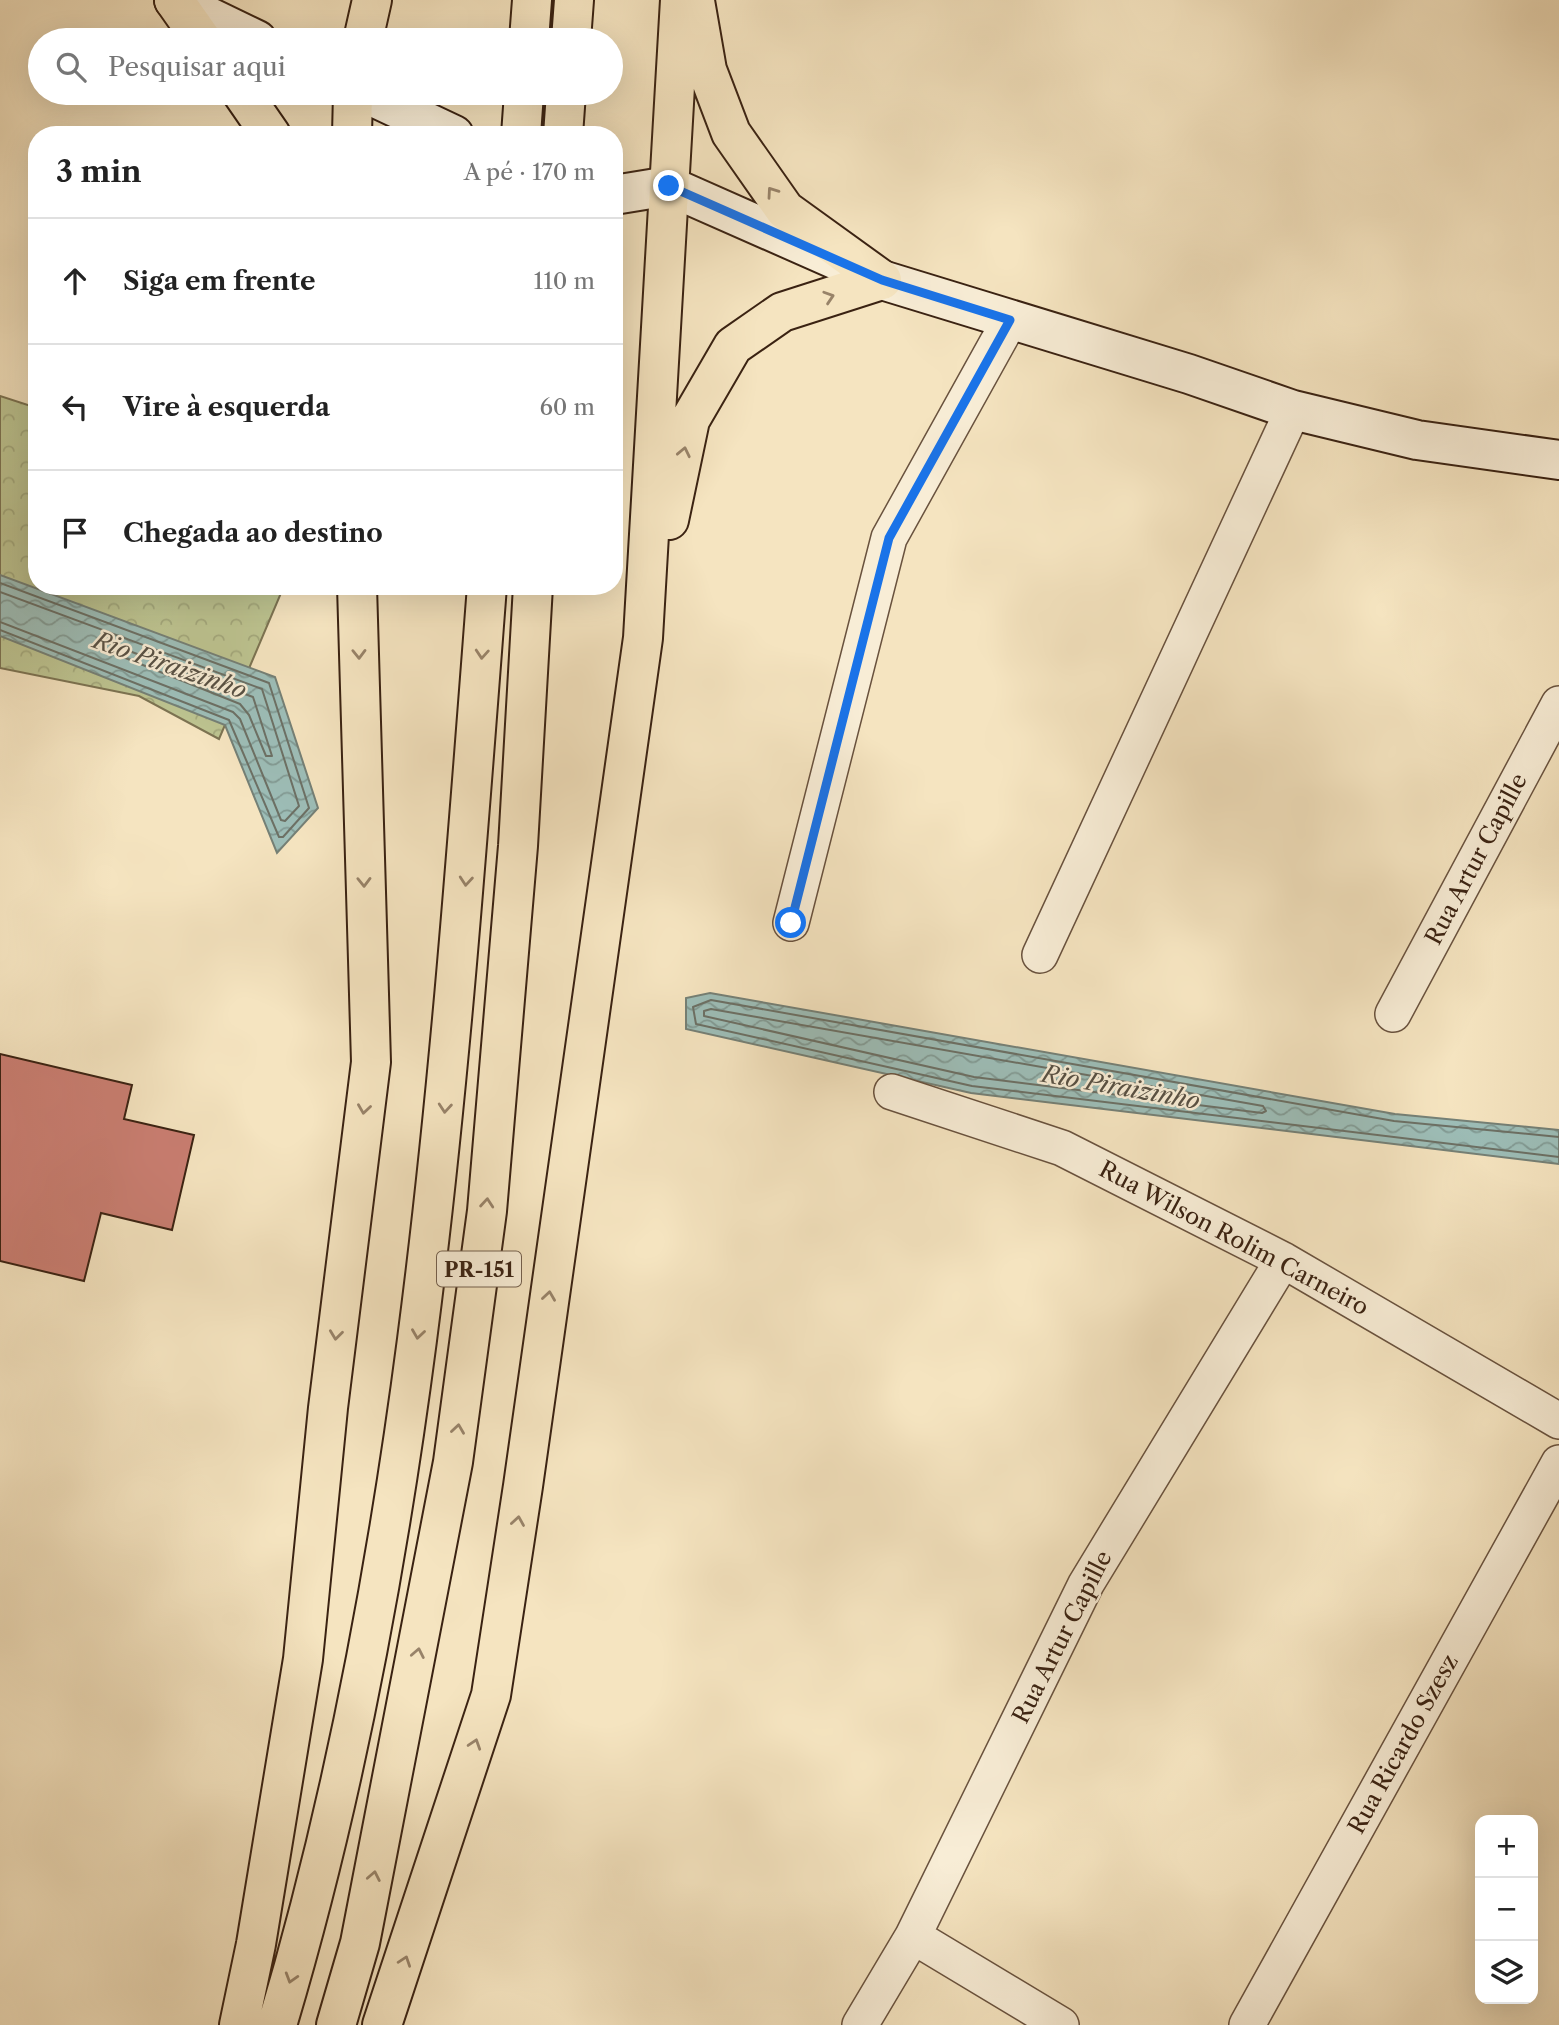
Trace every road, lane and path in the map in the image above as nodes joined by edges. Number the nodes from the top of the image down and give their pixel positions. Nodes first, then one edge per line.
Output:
1 (174, 0) edge
2 (372, 0) edge
3 (532, 0) edge
4 (574, 0) edge
5 (680, 0) edge
6 (695, 0) edge
7 (194, 28) edge
8 (232, 28) edge
9 (366, 28) edge
10 (530, 28) edge
11 (571, 28) edge
12 (250, 105) edge
13 (353, 105) edge
14 (390, 105) edge
15 (523, 105) edge
16 (565, 105) edge
17 (265, 126) edge
18 (352, 126) edge
19 (435, 126) edge
20 (522, 126) edge
21 (564, 126) edge
22 (669, 186) junction
23 (623, 194) edge
24 (882, 280) junction
25 (1010, 320) junction
26 (1293, 410) junction
27 (1559, 460) edge
28 (357, 595) edge
29 (486, 595) edge
30 (532, 595) edge
31 (643, 638) junction
32 (1559, 704) edge
33 (791, 923) dead end
34 (1040, 954) dead end
35 (1393, 1014) dead end
36 (892, 1091) dead end
37 (1283, 1260) junction
38 (1559, 1421) edge
39 (1559, 1463) edge
40 (913, 1936) junction
41 (239, 2025) edge
42 (277, 2025) edge
43 (336, 2025) edge
44 (382, 2025) edge
45 (860, 2025) edge
46 (1061, 2025) edge
47 (1247, 2025) edge

1 - 7 highway
1 - 8 street
2 - 9 highway
3 - 10 highway
4 - 11 highway
5 - 22 highway
24 -> 6 highway
12 - 17 highway
13 - 18 highway
14 - 19 street
15 - 20 highway
16 - 21 highway
22 - 23 street
22 - 24 street
22 - 31 highway
24 - 25 street
31 -> 24 highway
25 - 26 street
25 - 33 street
26 - 27 street
26 - 34 street
28 -> 41 highway
29 -> 42 highway, PR-151
43 -> 30 highway, PR-151
44 -> 31 highway
32 - 35 street, Rua Artur Capille
36 - 37 street, Rua Wilson Rolim Carneiro
37 - 38 street, Rua Wilson Rolim Carneiro
37 - 40 street, Rua Artur Capille
39 - 47 street, Rua Ricardo Szesz
40 - 45 street, Rua Artur Capille
40 - 46 street

